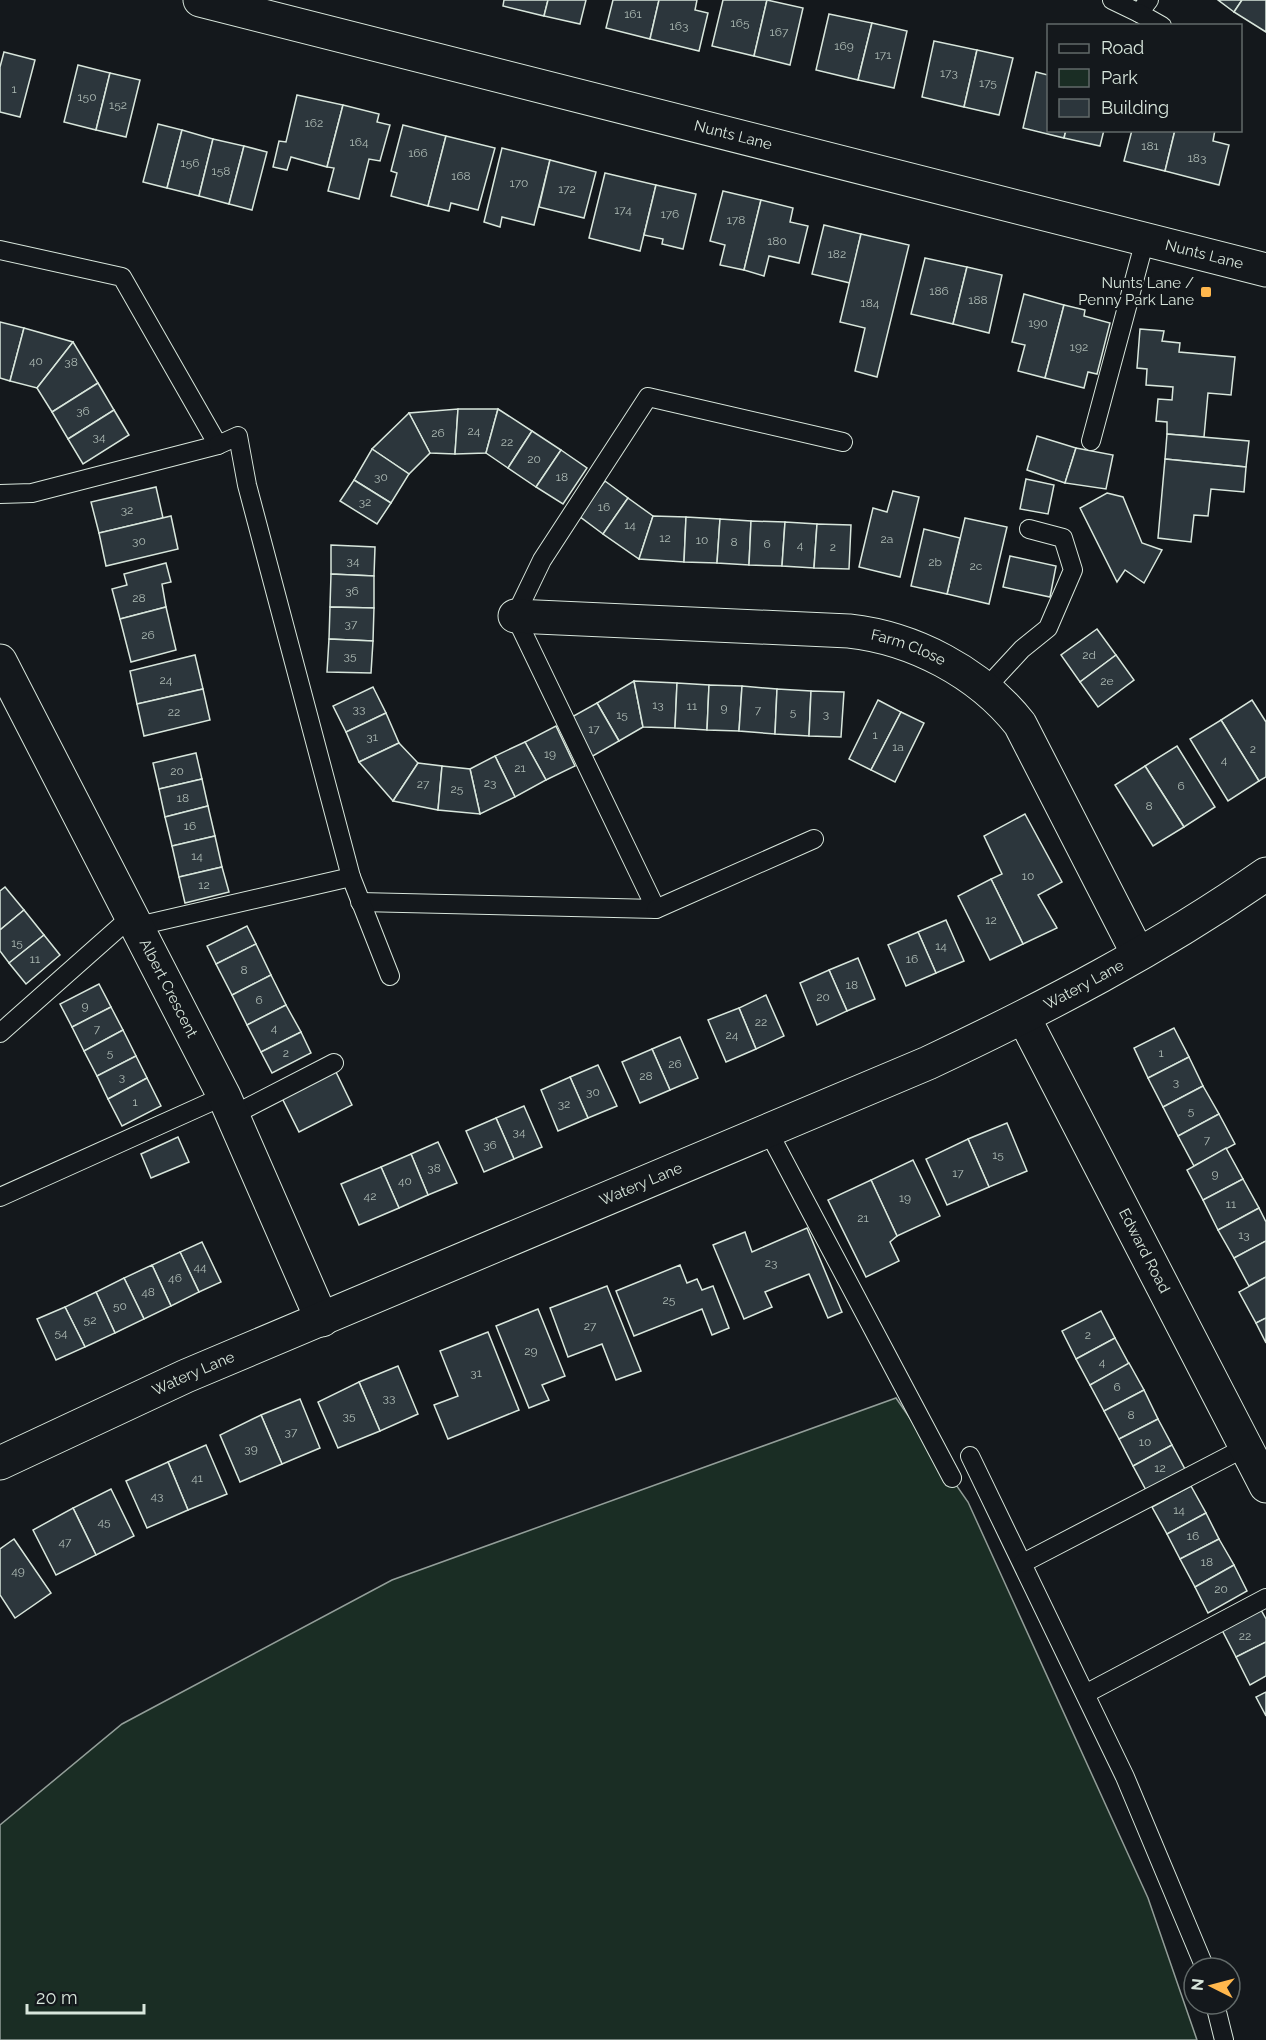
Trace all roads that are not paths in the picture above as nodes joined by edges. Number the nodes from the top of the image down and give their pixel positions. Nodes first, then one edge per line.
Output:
1 (200, 0) edge
2 (1112, 0) edge
3 (1144, 7) edge
4 (1160, 24) edge
5 (1145, 240) junction
6 (0, 250) edge
7 (1266, 270) edge
8 (1091, 441) dead end
9 (843, 442) dead end
10 (218, 444) junction
11 (0, 494) edge
12 (1029, 529) dead end
13 (515, 616) junction
14 (0, 661) edge
15 (984, 689) junction
16 (814, 839) dead end
17 (1266, 873) edge
18 (351, 877) junction
19 (360, 902) junction
20 (656, 909) junction
21 (135, 921) junction
22 (1138, 954) junction
23 (390, 976) dead end
24 (1024, 1018) junction
25 (0, 1033) edge
26 (334, 1063) dead end
27 (228, 1106) junction
28 (767, 1129) junction
29 (0, 1197) edge
30 (322, 1320) junction
31 (1245, 1447) junction
32 (970, 1456) dead end
33 (0, 1462) edge
34 (952, 1478) dead end
35 (1266, 1486) edge
36 (1023, 1563) junction
37 (1266, 1598) edge
38 (1087, 1694) junction
39 (1200, 1956) edge
40 (1218, 2016) edge
41 (1224, 2040) edge

1 - 5 street, Nunts Lane
2 - 3 lane
3 - 4 lane
5 - 7 street, Nunts Lane
5 - 8 lane
6 - 10 lane
9 - 13 lane
10 - 11 lane
10 - 18 lane
12 - 15 lane
13 - 15 street, Farm Close
13 - 20 lane
14 - 21 street, Albert Crescent
15 - 22 street, Farm Close
16 - 20 lane
17 - 22 street, Watery Lane
18 - 19 lane
18 - 21 lane
19 - 20 lane
19 - 23 lane
21 - 25 lane
21 - 27 street, Albert Crescent
22 - 24 street, Watery Lane
24 - 28 street, Watery Lane
24 - 31 street, Edward Road
26 - 27 lane
27 - 29 lane
27 - 30 street, Albert Crescent
28 - 30 street, Watery Lane
28 - 34 lane
30 - 33 street, Watery Lane
31 - 35 street, Edward Road
31 - 36 lane
32 - 36 lane
36 - 38 lane
37 - 38 lane
38 - 39 lane
40 - 41 lane

